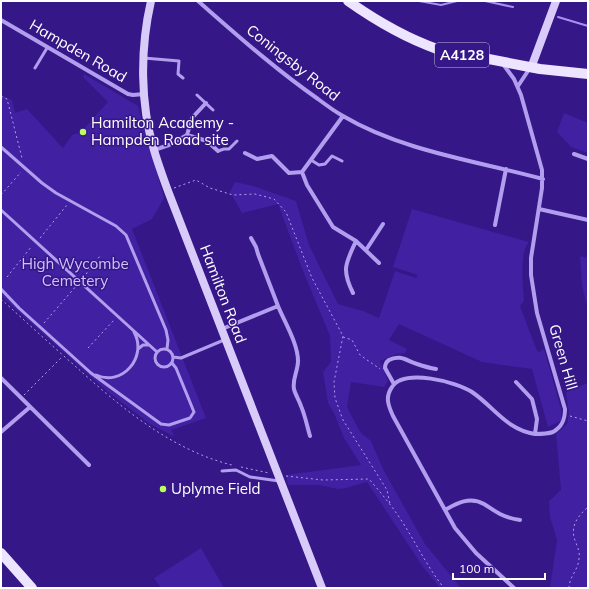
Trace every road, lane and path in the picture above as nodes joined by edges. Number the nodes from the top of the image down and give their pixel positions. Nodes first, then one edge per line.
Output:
1 (151, 1) edge
2 (198, 1) edge
3 (348, 1) edge
4 (556, 1) edge
5 (1, 20) edge
6 (47, 48) junction
7 (144, 58) junction
8 (502, 63) junction
9 (35, 68) dead end
10 (531, 68) junction
11 (588, 74) edge
12 (183, 78) dead end
13 (518, 86) junction
14 (144, 94) junction
15 (197, 95) dead end
16 (1, 96) edge
17 (206, 103) junction
18 (213, 110) dead end
19 (343, 116) junction
20 (187, 135) junction
21 (237, 141) dead end
22 (1, 147) edge
23 (154, 150) junction
24 (218, 151) joint
25 (246, 153) dead end
26 (574, 154) dead end
27 (588, 159) edge
28 (311, 160) junction
29 (342, 161) dead end
30 (20, 164) junction
31 (24, 168) junction
32 (506, 169) junction
33 (302, 172) junction
34 (542, 178) junction
35 (168, 190) junction
36 (1, 195) edge
37 (70, 201) junction
38 (539, 209) junction
39 (1, 210) edge
40 (588, 220) edge
41 (383, 224) dead end
42 (495, 225) dead end
43 (40, 238) dead end
44 (251, 238) dead end
45 (356, 241) junction
46 (32, 246) dead end
47 (366, 250) junction
48 (100, 256) dead end
49 (379, 262) dead end
50 (7, 276) dead end
51 (83, 277) dead end
52 (77, 284) dead end
53 (1, 289) edge
54 (353, 293) dead end
55 (278, 306) junction
56 (114, 321) dead end
57 (43, 324) dead end
58 (131, 328) junction
59 (222, 329) junction
60 (343, 336) junction
61 (226, 339) junction
62 (150, 345) junction
63 (88, 348) dead end
64 (138, 349) junction
65 (166, 349) junction
66 (157, 352) junction
67 (64, 356) dead end
68 (173, 357) junction
69 (172, 363) junction
70 (385, 368) junction
71 (436, 369) dead end
72 (91, 373) junction
73 (1, 378) edge
74 (109, 378) junction
75 (516, 382) dead end
76 (394, 384) junction
77 (107, 385) junction
78 (21, 398) junction
79 (30, 407) junction
80 (565, 415) junction
81 (588, 421) edge
82 (1, 432) edge
83 (535, 434) junction
84 (310, 436) dead end
85 (89, 465) dead end
86 (222, 470) dead end
87 (280, 478) junction
88 (391, 505) junction
89 (588, 507) edge
90 (445, 510) junction
91 (520, 520) dead end
92 (1, 553) edge
93 (32, 588) edge
94 (322, 588) edge
95 (444, 588) edge
96 (514, 588) edge
97 (569, 588) edge

1 - 7 street, Hamilton Road
2 - 19 street, Coningsby Road
3 - 8 main road, A4128
4 - 10 street
5 - 6 street, Hampden Road
6 - 9 lane
6 - 14 street, Hampden Road
7 - 12 lane
7 - 14 street, Hamilton Road
8 - 10 main road, A4128
8 - 13 street, Green Hill
10 - 11 main road, A4128
10 - 13 street
13 - 34 street, Green Hill
14 - 23 street, Hamilton Road
15 - 17 lane
16 - 30 path
17 - 18 lane
17 - 20 street
19 - 28 street
19 - 32 street, Coningsby Road
20 - 23 street
20 - 24 street
21 - 24 lane
22 - 30 lane
23 - 35 street, Hamilton Road
25 - 33 street
26 - 27 street
28 - 29 lane
28 - 33 street
30 - 31 lane
31 - 36 path
31 - 37 lane
32 - 34 street, Coningsby Road
32 - 42 street
33 - 45 street
34 - 38 street, Green Hill
35 - 59 street, Hamilton Road
35 - 60 path
37 - 43 path
37 - 65 lane
38 - 40 street
38 - 80 street, Green Hill
39 - 58 lane
41 - 47 street
44 - 55 street
45 - 47 street
45 - 54 street
46 - 50 path
47 - 49 street
48 - 51 path
52 - 57 path
53 - 72 lane
55 - 59 street
55 - 84 street
56 - 63 path
58 - 62 lane
58 - 64 lane
59 - 61 street, Hamilton Road
60 - 70 path
60 - 88 path
61 - 68 lane
61 - 87 street, Hamilton Road
62 - 64 lane
62 - 66 lane
64 - 74 lane
65 - 66 lane
65 - 68 lane
66 - 69 lane
67 - 78 path
68 - 69 lane
69 - 77 lane
70 - 71 street
70 - 76 street
72 - 74 lane
72 - 77 lane
73 - 78 street
74 - 77 lane
75 - 83 street
76 - 83 street
76 - 90 street
78 - 79 street
79 - 82 street
79 - 85 street
80 - 81 path
80 - 83 street
86 - 87 lane
87 - 88 path
87 - 94 street, Hamilton Road
88 - 95 path
89 - 97 path
90 - 91 street
90 - 96 street
92 - 93 main road

